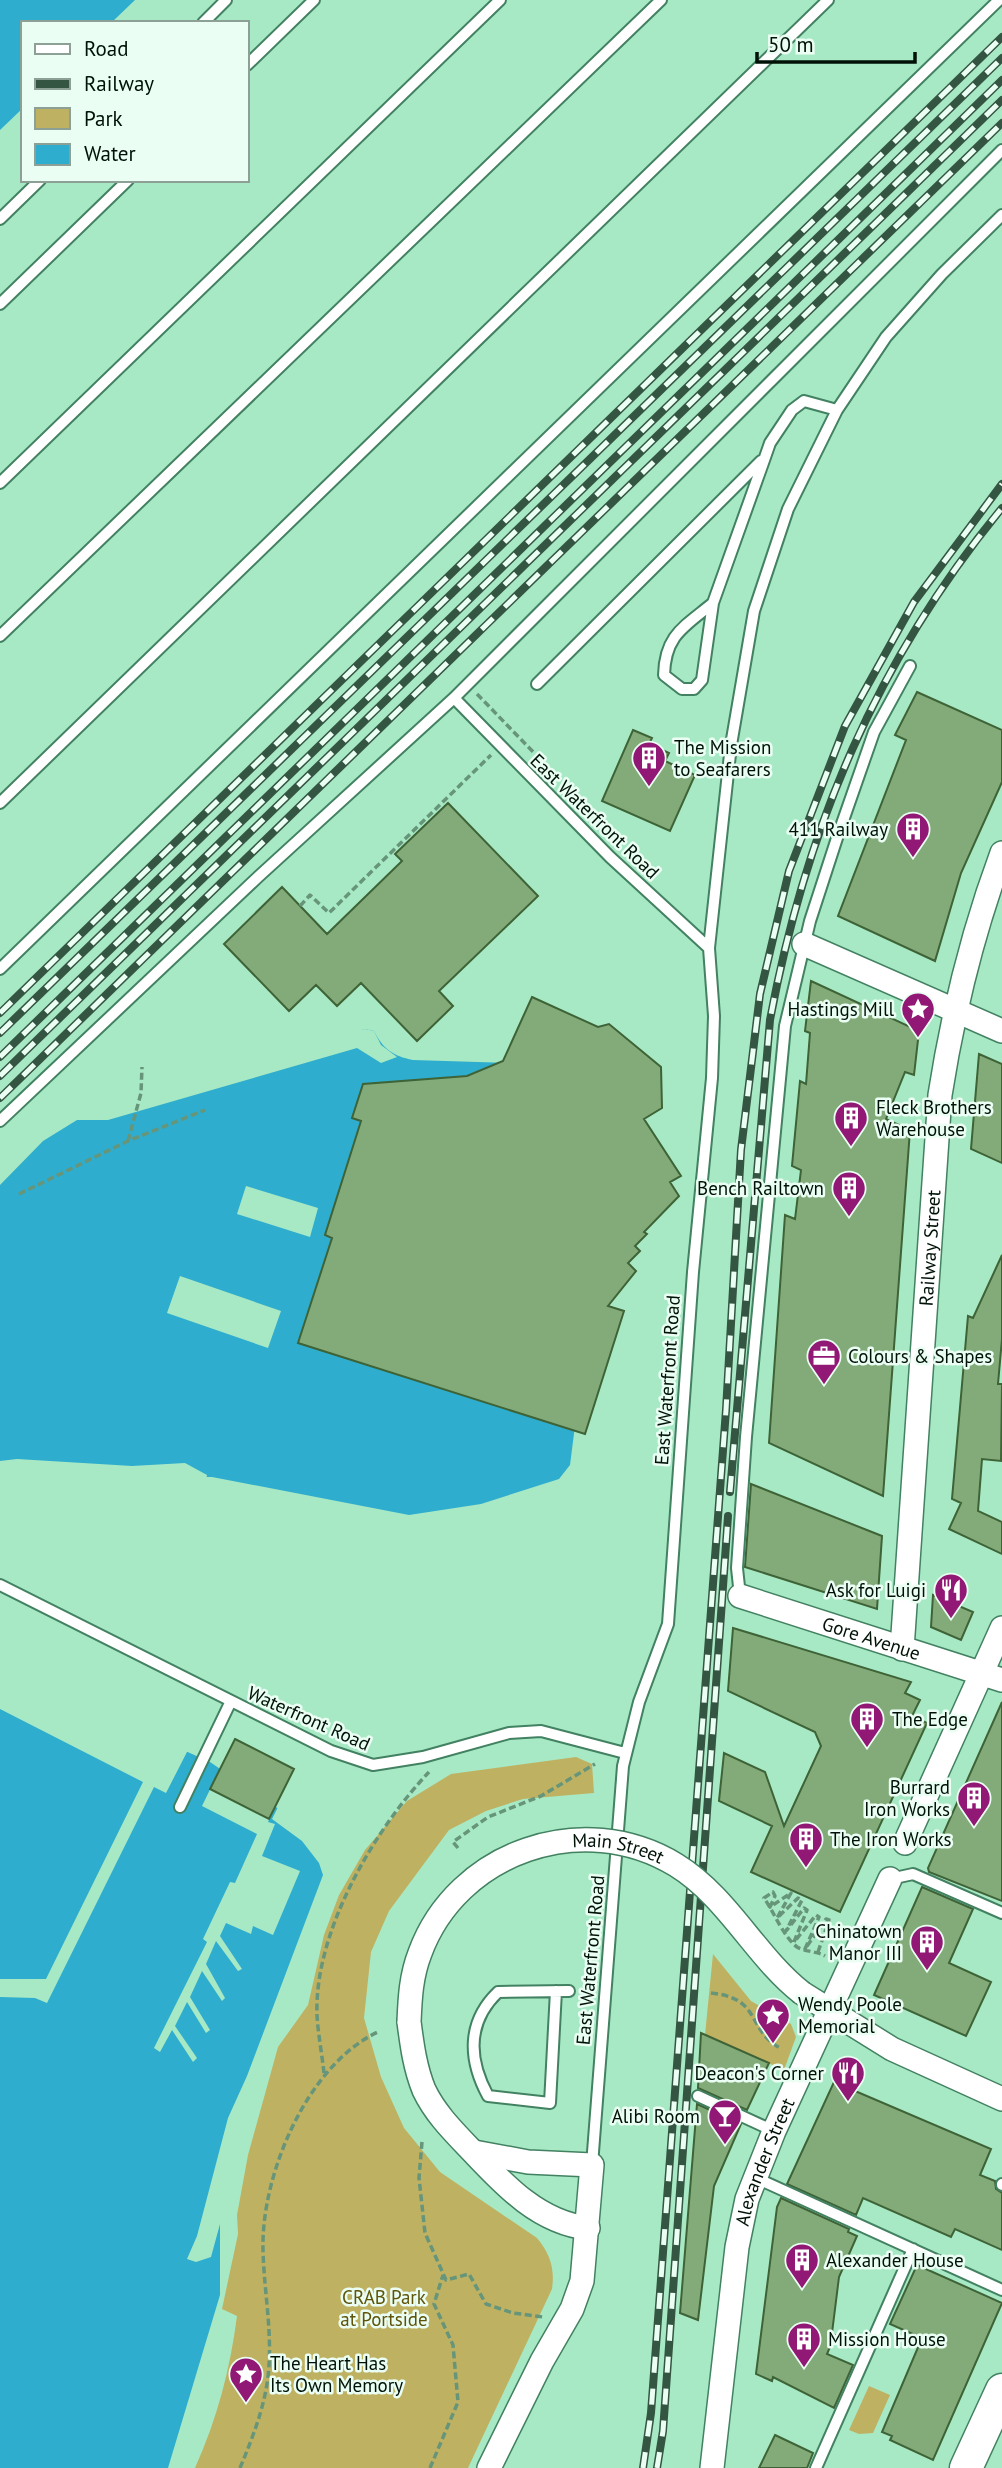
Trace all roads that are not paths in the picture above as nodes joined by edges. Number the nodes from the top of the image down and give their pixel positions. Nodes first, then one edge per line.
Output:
1 (226, 0) edge
2 (314, 0) edge
3 (500, 0) edge
4 (661, 0) edge
5 (828, 0) edge
6 (999, 0) edge
7 (205, 21) edge
8 (248, 64) edge
9 (1002, 150) edge
10 (38, 182) edge
11 (126, 182) edge
12 (1002, 215) edge
13 (0, 219) edge
14 (0, 304) edge
15 (837, 410) junction
16 (766, 457) junction
17 (0, 483) edge
18 (713, 603) junction
19 (0, 636) edge
20 (910, 666) dead end
21 (537, 684) dead end
22 (454, 698) junction
23 (0, 803) edge
24 (1002, 852) edge
25 (804, 944) junction
26 (709, 948) junction
27 (0, 969) edge
28 (955, 1010) junction
29 (1002, 1031) edge
30 (0, 1121) edge
31 (0, 1585) edge
32 (740, 1596) joint
33 (1002, 1628) edge
34 (902, 1649) junction
35 (991, 1677) edge
36 (231, 1701) junction
37 (625, 1754) junction
38 (180, 1807) dead end
39 (905, 1843) dead end
40 (890, 1878) joint
41 (1002, 1913) edge
42 (556, 1992) junction
43 (569, 1992) dead end
44 (830, 2011) junction
45 (698, 2096) dead end
46 (1002, 2099) edge
47 (774, 2131) junction
48 (474, 2152) junction
49 (592, 2165) junction
50 (754, 2177) junction
51 (588, 2228) junction
52 (913, 2249) junction
53 (1002, 2290) edge
54 (1002, 2390) edge
55 (489, 2468) edge
56 (712, 2468) edge
57 (816, 2468) edge
58 (966, 2468) edge

1 - 7 lane
2 - 8 lane
3 - 17 lane
4 - 19 lane
5 - 23 lane
6 - 27 lane
9 - 22 lane
10 - 13 lane
11 - 14 lane
12 - 15 lane
15 - 16 lane
15 - 26 lane
16 - 18 lane
16 - 21 lane
18 - 18 lane
20 - 25 lane
22 - 26 lane, East Waterfront Road
22 - 30 lane
24 - 28 street, Railway Street
25 - 28 street
25 - 32 lane
26 - 37 lane, East Waterfront Road
28 - 29 street
28 - 34 street, Railway Street
31 - 36 lane, Waterfront Road
32 - 34 street, Gore Avenue
33 - 35 street
34 - 35 street, Gore Avenue
35 - 39 street
36 - 37 lane, Waterfront Road
36 - 38 lane
37 - 49 lane, East Waterfront Road
40 - 41 lane
40 - 44 street, Alexander Street
42 - 42 lane
42 - 43 lane
44 - 46 street, Main Street
44 - 47 street, Alexander Street
44 - 48 street, Main Street, bridge
45 - 47 lane
47 - 50 street, Alexander Street
48 - 49 street
48 - 51 street, Main Street
49 - 51 street
50 - 52 lane
50 - 56 street, Alexander Street
51 - 55 street
52 - 53 lane
52 - 57 lane
54 - 58 main road

